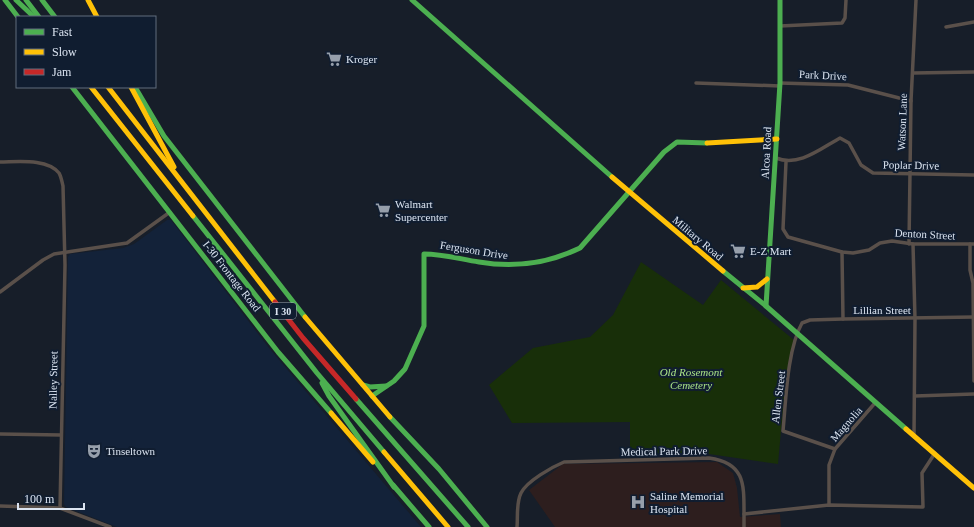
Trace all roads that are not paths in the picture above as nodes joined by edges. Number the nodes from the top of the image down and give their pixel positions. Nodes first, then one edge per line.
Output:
1 (5, 0) edge
2 (16, 0) edge
3 (26, 0) edge
4 (42, 0) edge
5 (88, 0) edge
6 (412, 0) edge
7 (780, 0) edge
8 (846, 0) edge
9 (916, 0) edge
10 (17, 16) edge
11 (33, 16) edge
12 (38, 16) edge
13 (54, 16) edge
14 (96, 16) edge
15 (974, 22) edge
16 (780, 26) junction
17 (946, 27) dead end
18 (974, 72) edge
19 (913, 73) junction
20 (696, 83) dead end
21 (780, 84) junction
22 (73, 88) edge
23 (92, 88) edge
24 (109, 88) edge
25 (132, 88) edge
26 (136, 88) edge
27 (911, 101) junction
28 (777, 139) junction
29 (776, 158) junction
30 (0, 162) edge
31 (786, 162) junction
32 (910, 174) junction
33 (974, 175) edge
34 (182, 183) junction
35 (630, 192) junction
36 (170, 212) junction
37 (911, 244) junction
38 (972, 244) edge
39 (64, 252) junction
40 (842, 252) junction
41 (767, 279) junction
42 (743, 288) junction
43 (0, 292) edge
44 (766, 306) junction
45 (974, 317) edge
46 (843, 319) junction
47 (915, 319) junction
48 (797, 334) junction
49 (317, 373) junction
50 (974, 381) edge
51 (363, 385) junction
52 (388, 385) junction
53 (974, 394) edge
54 (372, 396) junction
55 (915, 396) junction
56 (875, 403) junction
57 (0, 434) edge
58 (61, 435) junction
59 (914, 436) junction
60 (835, 449) junction
61 (935, 453) junction
62 (394, 487) junction
63 (974, 488) edge
64 (448, 504) junction
65 (829, 505) junction
66 (0, 506) edge
67 (60, 508) junction
68 (744, 514) junction
69 (110, 527) edge
70 (429, 527) edge
71 (448, 527) edge
72 (468, 527) edge
73 (474, 527) edge
74 (487, 527) edge
75 (517, 527) edge
76 (744, 527) edge

1 - 10 main road
2 - 11 main road
3 - 12 main road
4 - 13 main road
5 - 14 main road
6 - 35 main road, Military Road
7 - 16 main road, Alcoa Road
8 - 16 street
9 - 19 street, Watson Lane
15 - 17 street
16 - 21 main road, Alcoa Road
18 - 19 street
19 - 27 street, Watson Lane
20 - 21 street, Park Drive
21 - 27 street, Park Drive
21 - 28 main road, Alcoa Road
22 - 36 main road, I-30 Frontage Road
23 - 49 main road, I 30
24 - 34 main road, I 30
25 - 34 main road
26 - 51 main road
27 - 32 street, Watson Lane
28 - 29 main road, Alcoa Road
28 - 35 main road, Ferguson Drive
29 - 31 street
29 - 41 main road, Alcoa Road
30 - 39 street, Nalley Street
31 - 32 street, Poplar Drive
31 - 40 street, Denton Street
32 - 33 street, Poplar Drive
32 - 37 street, Watson Lane
34 - 64 main road, I 30
35 - 42 main road, Military Road
35 - 52 main road, Ferguson Drive
36 - 39 street
36 - 62 main road, I-30 Frontage Road
37 - 38 street, Denton Street
37 - 40 street, Denton Street
37 - 47 street, Watson Lane
38 - 45 street
39 - 43 street
39 - 58 street, Nalley Street
40 - 46 street
41 - 42 main road
41 - 44 main road, Alcoa Road
42 - 44 main road, Military Road
44 - 48 main road, Military Road
45 - 47 street, Lillian Street
45 - 50 street
46 - 47 street, Lillian Street
46 - 48 street, Lillian Street
47 - 55 street, Watson Lane
48 - 56 main road, Military Road
48 - 60 street, Allen Street
49 - 62 main road
49 - 71 main road, I 30
51 - 52 main road
51 - 54 main road
52 - 54 main road, Ferguson Drive
53 - 55 street
54 - 74 main road
55 - 59 street, Watson Lane
56 - 59 main road, Military Road
56 - 60 street, Magnolia
57 - 58 street
58 - 67 street, Nalley Street
59 - 61 main road, Military Road
60 - 65 street, Magnolia
61 - 63 main road, Military Road
61 - 65 street
62 - 70 main road, I-30 Frontage Road
64 - 72 main road, I 30
64 - 73 main road
65 - 68 street
66 - 67 street
67 - 69 street
68 - 75 street, Medical Park Drive
68 - 76 street, Medical Park Drive

